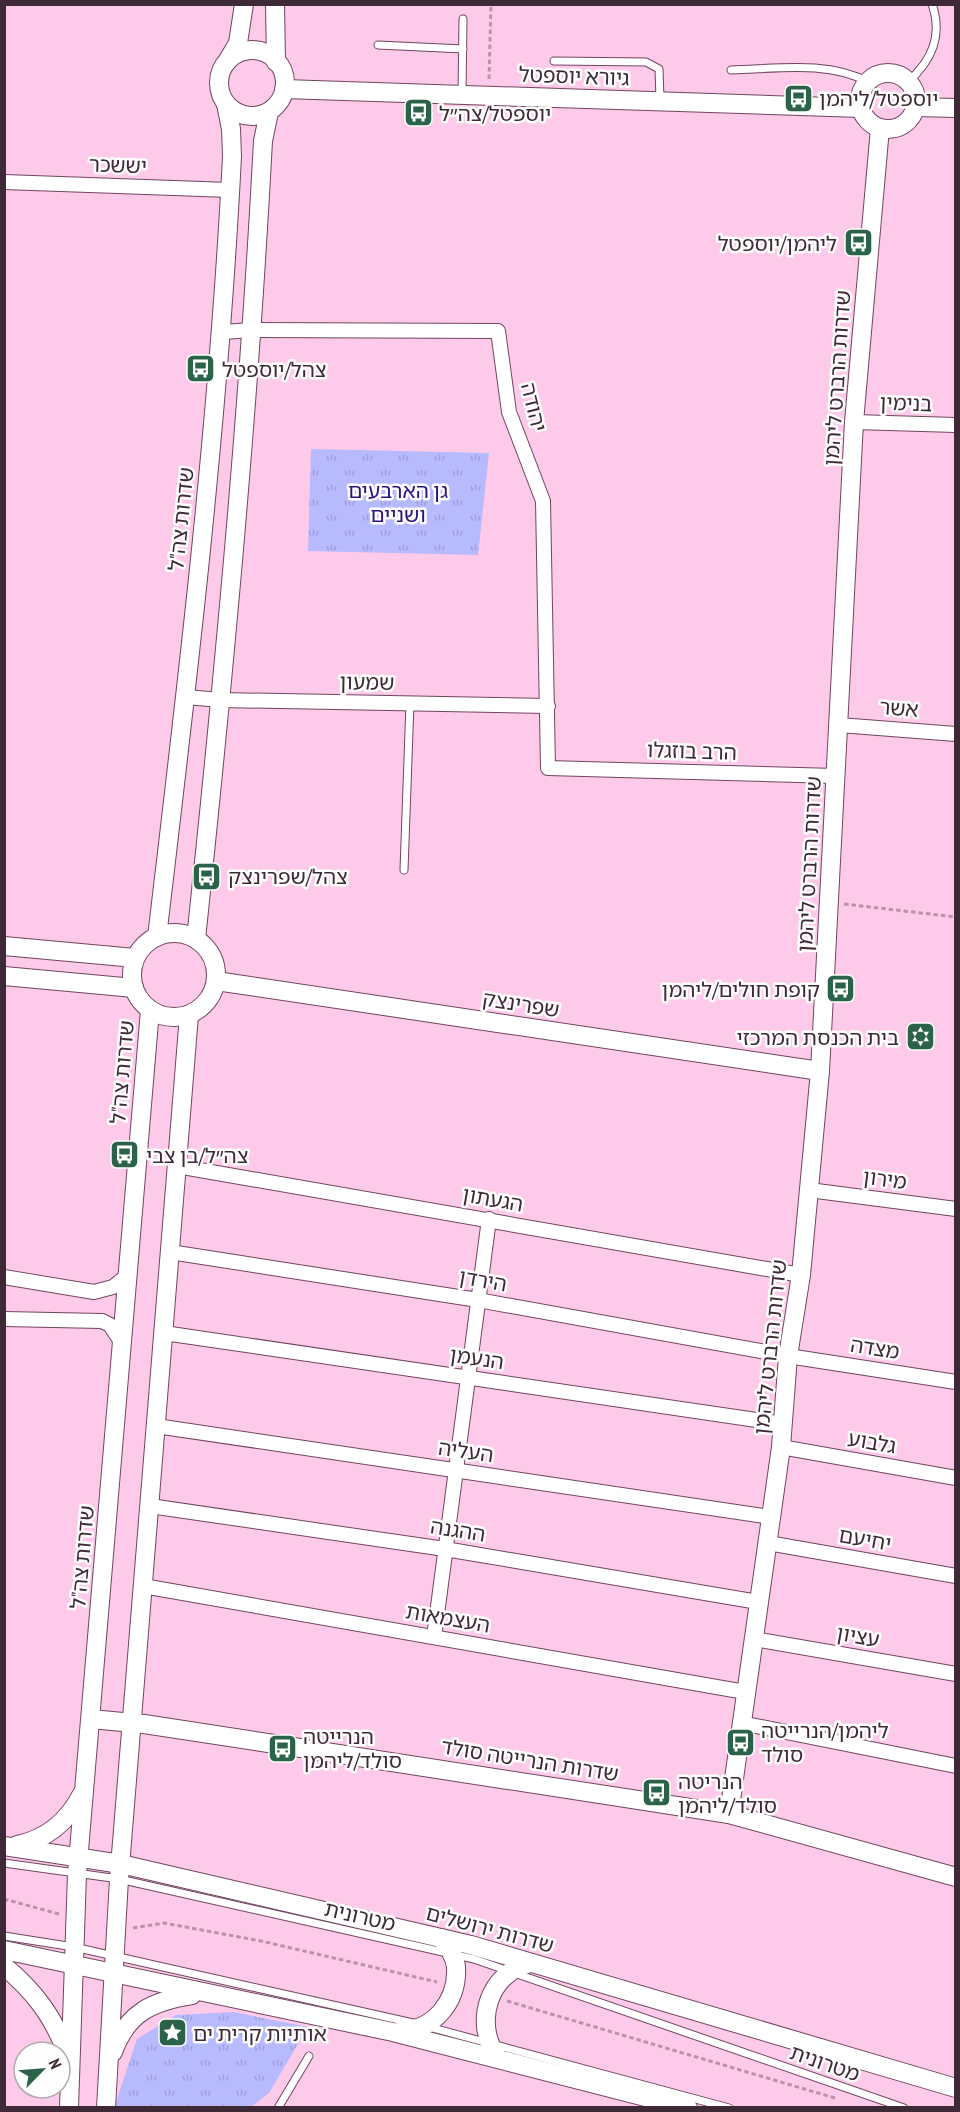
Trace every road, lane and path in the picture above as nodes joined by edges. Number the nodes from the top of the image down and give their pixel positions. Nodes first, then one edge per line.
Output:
1 (244, 4) edge
2 (275, 4) edge
3 (491, 4) edge
4 (932, 4) edge
5 (463, 19) dead end
6 (378, 45) dead end
7 (463, 49) junction
8 (227, 61) junction
9 (554, 61) dead end
10 (276, 62) junction
11 (731, 70) dead end
12 (867, 82) junction
13 (908, 82) junction
14 (284, 89) junction
15 (462, 95) junction
16 (488, 96) junction
17 (659, 101) junction
18 (226, 104) junction
19 (916, 107) junction
20 (861, 108) junction
21 (956, 108) edge
22 (269, 112) junction
23 (880, 128) junction
24 (4, 182) edge
25 (230, 190) junction
26 (253, 330) junction
27 (222, 332) junction
28 (854, 422) junction
29 (956, 425) edge
30 (186, 697) junction
31 (221, 700) junction
32 (410, 703) junction
33 (548, 706) junction
34 (839, 725) junction
35 (956, 734) edge
36 (548, 768) joint
37 (836, 776) junction
38 (404, 870) dead end
39 (830, 903) junction
40 (956, 917) edge
41 (157, 937) junction
42 (196, 939) junction
43 (4, 946) edge
44 (135, 958) junction
45 (4, 976) edge
46 (216, 981) junction
47 (134, 988) junction
48 (150, 1010) junction
49 (189, 1016) junction
50 (820, 1071) junction
51 (177, 1166) junction
52 (809, 1190) junction
53 (956, 1209) edge
54 (489, 1219) junction
55 (170, 1252) junction
56 (128, 1275) junction
57 (801, 1275) junction
58 (4, 1277) edge
59 (478, 1300) junction
60 (4, 1319) edge
61 (164, 1333) junction
62 (122, 1343) junction
63 (788, 1356) junction
64 (468, 1378) junction
65 (956, 1382) edge
66 (784, 1424) junction
67 (156, 1426) junction
68 (781, 1447) junction
69 (456, 1470) junction
70 (956, 1478) edge
71 (150, 1506) junction
72 (771, 1516) junction
73 (768, 1543) junction
74 (445, 1549) junction
75 (956, 1576) edge
76 (143, 1586) junction
77 (758, 1602) junction
78 (434, 1637) junction
79 (753, 1638) junction
80 (956, 1674) edge
81 (745, 1692) junction
82 (91, 1719) junction
83 (133, 1722) junction
84 (741, 1723) junction
85 (956, 1766) edge
86 (85, 1790) junction
87 (729, 1814) junction
88 (6, 1852) edge
89 (78, 1865) junction
90 (120, 1871) junction
91 (956, 1877) edge
92 (4, 1899) edge
93 (76, 1919) junction
94 (4, 1936) edge
95 (441, 1938) junction
96 (4, 1950) edge
97 (452, 1954) junction
98 (74, 1956) junction
99 (531, 1963) junction
100 (4, 1966) edge
101 (114, 1966) junction
102 (507, 1972) junction
103 (203, 1994) junction
104 (426, 2026) junction
105 (393, 2032) junction
106 (61, 2040) edge
107 (71, 2040) edge
108 (493, 2051) junction
109 (309, 2056) dead end
110 (108, 2065) junction
111 (956, 2088) edge
112 (106, 2108) edge
113 (278, 2108) edge
114 (688, 2108) edge
115 (729, 2108) edge
116 (904, 2108) edge

1 - 8 street
2 - 10 street
3 - 16 path
4 - 13 lane
5 - 7 lane
6 - 7 lane
7 - 15 lane
8 - 10 street
8 - 18 street
9 - 17 lane
10 - 14 street
11 - 12 lane
12 - 13 street
12 - 20 street
13 - 19 street
14 - 15 street, גיורא יוספטל
14 - 22 street
15 - 16 street, גיורא יוספטל
16 - 17 street, גיורא יוספטל
17 - 20 street, גיורא יוספטל
18 - 22 street
18 - 25 street, שדרות צה"ל
19 - 21 street
19 - 23 street
20 - 23 street
22 - 26 street
23 - 28 street, שדרות הרברט ליהמן
24 - 25 street, יששכר
25 - 27 street, שדרות צה"ל
26 - 27 street, יהודה
26 - 31 street
26 - 33 street, יהודה
27 - 30 street, שדרות צה"ל
28 - 29 street, בנימין
28 - 34 street, שדרות הרברט ליהמן
30 - 31 street, שמעון
30 - 41 street, שדרות צה"ל
31 - 32 street, שמעון
31 - 42 street
32 - 33 street, שמעון
32 - 38 lane
33 - 36 street, יהודה
34 - 35 street, אשר
34 - 37 street, שדרות הרברט ליהמן
36 - 37 street, הרב בוזגלו
37 - 39 street, שדרות הרברט ליהמן
39 - 40 path
39 - 50 street, שדרות הרברט ליהמן
41 - 42 street
41 - 44 street
42 - 46 street
43 - 44 street
44 - 47 street
45 - 47 street
46 - 49 street
46 - 50 street, שפרינצק
47 - 48 street
48 - 49 street
48 - 56 street, שדרות צה"ל
49 - 51 street
50 - 52 street, שדרות הרברט ליהמן
51 - 54 street, הגעתון
51 - 55 street
52 - 53 street, מירון
52 - 57 street, שדרות הרברט ליהמן
54 - 57 street, הגעתון
54 - 59 street
55 - 59 street, הירדן
55 - 61 street
56 - 58 street
56 - 62 street, שדרות צה"ל
57 - 63 street, שדרות הרברט ליהמן
59 - 63 street, הירדן
59 - 64 street
60 - 62 street
61 - 64 street, הנעמן
61 - 67 street
62 - 82 street, שדרות צה"ל
63 - 65 street, מצדה
63 - 66 street, שדרות הרברט ליהמן
64 - 66 street, הנעמן
64 - 69 street
66 - 68 street, שדרות הרברט ליהמן
67 - 69 street, העליה
67 - 71 street
68 - 70 street, גלבוע
68 - 72 street, שדרות הרברט ליהמן
69 - 72 street, העליה
69 - 74 street
71 - 74 street, ההגנה
71 - 76 street
72 - 73 street, שדרות הרברט ליהמן
73 - 75 street, יחיעם
73 - 77 street, שדרות הרברט ליהמן
74 - 77 street, ההגנה
74 - 78 street
76 - 78 street, העצמאות
76 - 83 street
77 - 79 street, שדרות הרברט ליהמן
78 - 81 street, העצמאות
79 - 80 street, עציון
79 - 81 street, שדרות הרברט ליהמן
81 - 84 street, שדרות הרברט ליהמן
82 - 83 street, שדרות הנרייטה סולד
82 - 86 street, שדרות צה"ל
83 - 87 street, שדרות הנרייטה סולד
83 - 90 street
84 - 85 street
84 - 87 street, שדרות הרברט ליהמן
86 - 88 street
86 - 89 street, שדרות צה"ל
87 - 91 street, שדרות הנרייטה סולד
88 - 89 street, שדרות ירושלים
89 - 90 street, שדרות ירושלים
89 - 93 street, שדרות צה"ל
90 - 95 street, שדרות ירושלים
90 - 97 lane, מטרונית
90 - 101 street
92 - 93 path
93 - 98 street, שדרות צה"ל
94 - 98 lane
95 - 97 street
95 - 99 street, שדרות ירושלים
96 - 98 street
97 - 102 lane, מטרונית
97 - 104 street
98 - 101 street
98 - 107 street, שדרות צה"ל
99 - 102 street
99 - 111 street, שדרות ירושלים
100 - 106 street
101 - 103 street
101 - 104 lane
101 - 110 street
102 - 108 street
102 - 116 lane, מטרונית
103 - 105 street
103 - 110 street
104 - 105 street
104 - 108 lane
105 - 108 street
108 - 114 street
108 - 115 lane
109 - 113 lane
110 - 112 street

